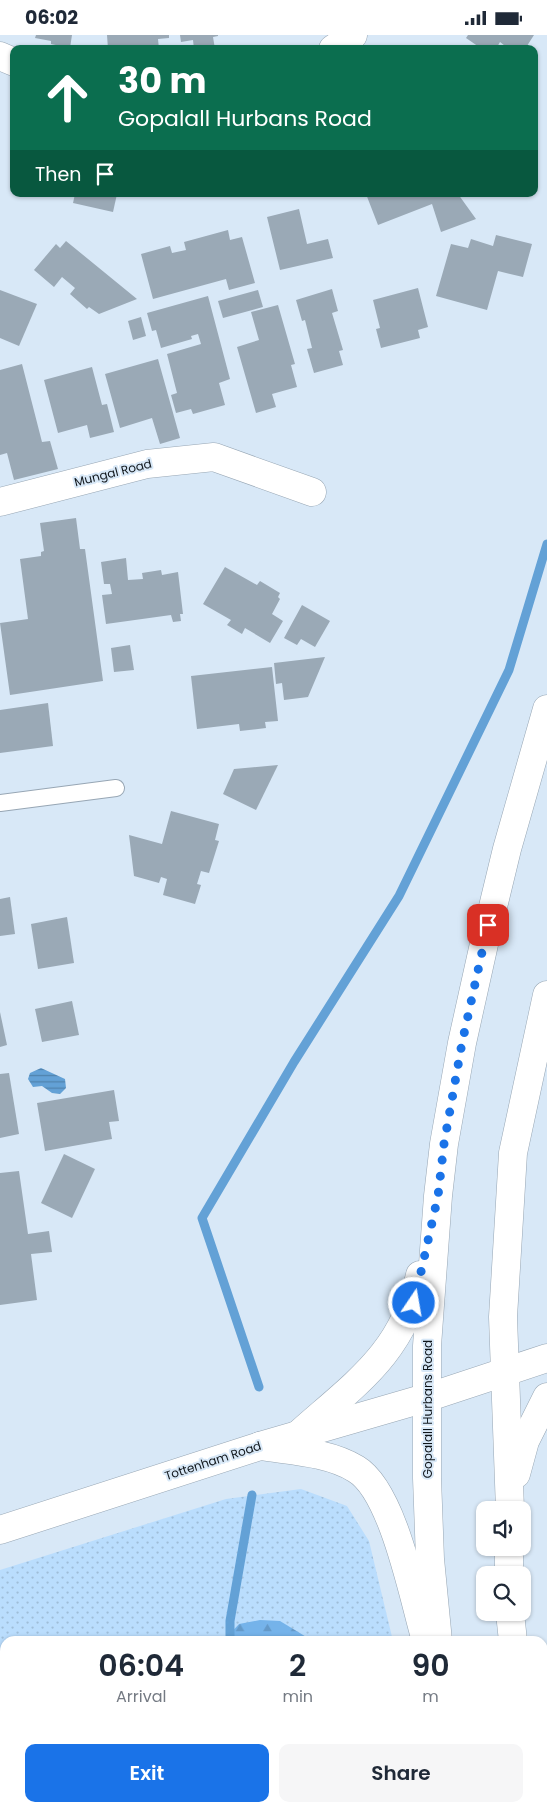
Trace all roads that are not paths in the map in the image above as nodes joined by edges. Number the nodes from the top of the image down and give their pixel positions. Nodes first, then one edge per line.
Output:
1 (353, 35) edge
2 (339, 45) edge
3 (312, 492) dead end
4 (0, 502) edge
5 (547, 709) edge
6 (116, 788) dead end
7 (0, 803) edge
8 (547, 995) edge
9 (438, 1196) junction
10 (547, 1357) edge
11 (504, 1371) junction
12 (429, 1397) junction
13 (547, 1397) edge
14 (300, 1433) junction
15 (260, 1446) junction
16 (510, 1501) edge
17 (511, 1501) edge
18 (0, 1530) edge
19 (511, 1621) edge
20 (425, 1636) edge
21 (438, 1636) edge
22 (512, 1636) edge

1 - 2 main road
3 - 4 main road, Mungal Road
5 - 9 main road, Gopalall Hurbans Road
6 - 7 lane
8 - 11 main road
9 - 12 main road, Gopalall Hurbans Road
9 - 14 main road
10 - 11 main road, Tottenham Road
11 - 12 main road, Tottenham Road
11 - 16 main road
12 - 14 main road, Tottenham Road
12 - 21 main road, Gopalall Hurbans Road
13 - 17 main road
14 - 15 main road, Tottenham Road
15 - 18 main road, Tottenham Road
15 - 20 main road
19 - 22 main road

